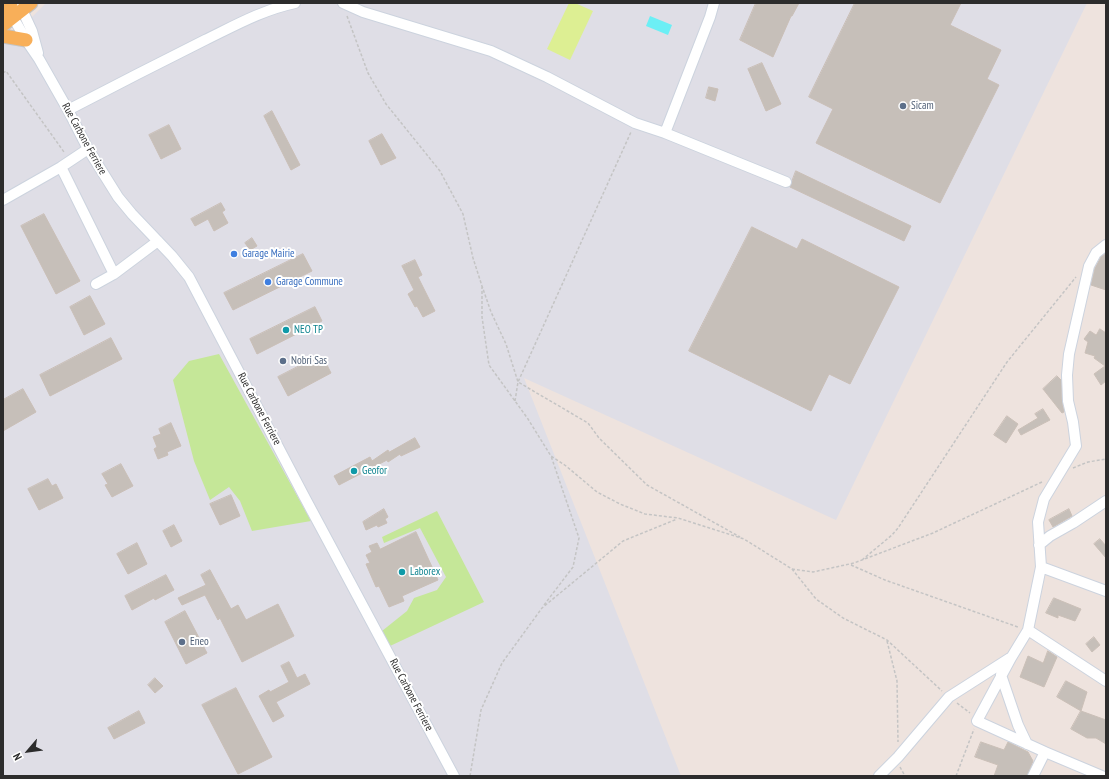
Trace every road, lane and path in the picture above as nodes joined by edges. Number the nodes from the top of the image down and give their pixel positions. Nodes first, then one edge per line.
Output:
1 (295, 3) edge
2 (714, 3) edge
3 (344, 6) edge
4 (13, 9) edge
5 (3, 36) edge
6 (26, 40) junction
7 (39, 59) junction
8 (3, 73) edge
9 (68, 110) junction
10 (635, 123) junction
11 (665, 133) junction
12 (88, 149) junction
13 (70, 160) junction
14 (61, 167) junction
15 (786, 182) dead end
16 (3, 200) edge
17 (158, 241) junction
18 (1106, 245) edge
19 (114, 274) junction
20 (1076, 277) dead end
21 (96, 284) dead end
22 (482, 286) junction
23 (518, 382) junction
24 (515, 401) junction
25 (551, 456) junction
26 (1106, 459) edge
27 (1059, 474) junction
28 (1106, 501) edge
29 (678, 518) junction
30 (744, 539) junction
31 (1040, 545) junction
32 (862, 560) junction
33 (850, 564) junction
34 (1041, 567) junction
35 (792, 569) junction
36 (1106, 591) edge
37 (542, 608) junction
38 (1028, 630) junction
39 (887, 640) junction
40 (1011, 658) junction
41 (1001, 675) junction
42 (1106, 680) edge
43 (949, 697) junction
44 (977, 721) junction
45 (1027, 744) junction
46 (1045, 752) junction
47 (898, 757) junction
48 (454, 776) edge
49 (470, 776) edge
50 (879, 776) edge
51 (906, 776) edge
52 (956, 776) edge
53 (1032, 776) edge
54 (1102, 776) edge

1 - 9 street
2 - 11 street
3 - 10 street
3 - 22 path
4 - 6 street, Rue Carbone Ferriere
4 - 7 street, Rue Carbone Ferriere
5 - 6 main road
6 - 7 street, Rue Carbone Ferriere
7 - 9 street, Rue Carbone Ferriere
8 - 13 path
9 - 12 street, Rue Carbone Ferriere
10 - 11 street
10 - 23 path
11 - 15 street
12 - 13 street
12 - 17 street, Rue Carbone Ferriere
13 - 14 street
14 - 16 street
14 - 19 street
17 - 19 street
17 - 48 street, Rue Carbone Ferriere
18 - 27 street
19 - 21 street
20 - 32 path
22 - 23 path
22 - 24 path
23 - 24 path
23 - 30 path
24 - 25 path
25 - 29 path
25 - 37 path
26 - 27 path
27 - 31 street
27 - 32 path
28 - 31 street
29 - 30 path
29 - 37 path
30 - 35 path
31 - 34 street
32 - 33 path
33 - 35 path
33 - 38 path
34 - 36 street
34 - 38 street
35 - 39 path
37 - 49 path
38 - 40 street
38 - 42 street
39 - 43 path
39 - 47 path
40 - 41 street
40 - 43 street
41 - 44 street
41 - 45 street
43 - 44 path
43 - 47 street
44 - 45 street
44 - 52 path
45 - 46 street
46 - 53 street
46 - 54 street
47 - 50 street
47 - 51 path

